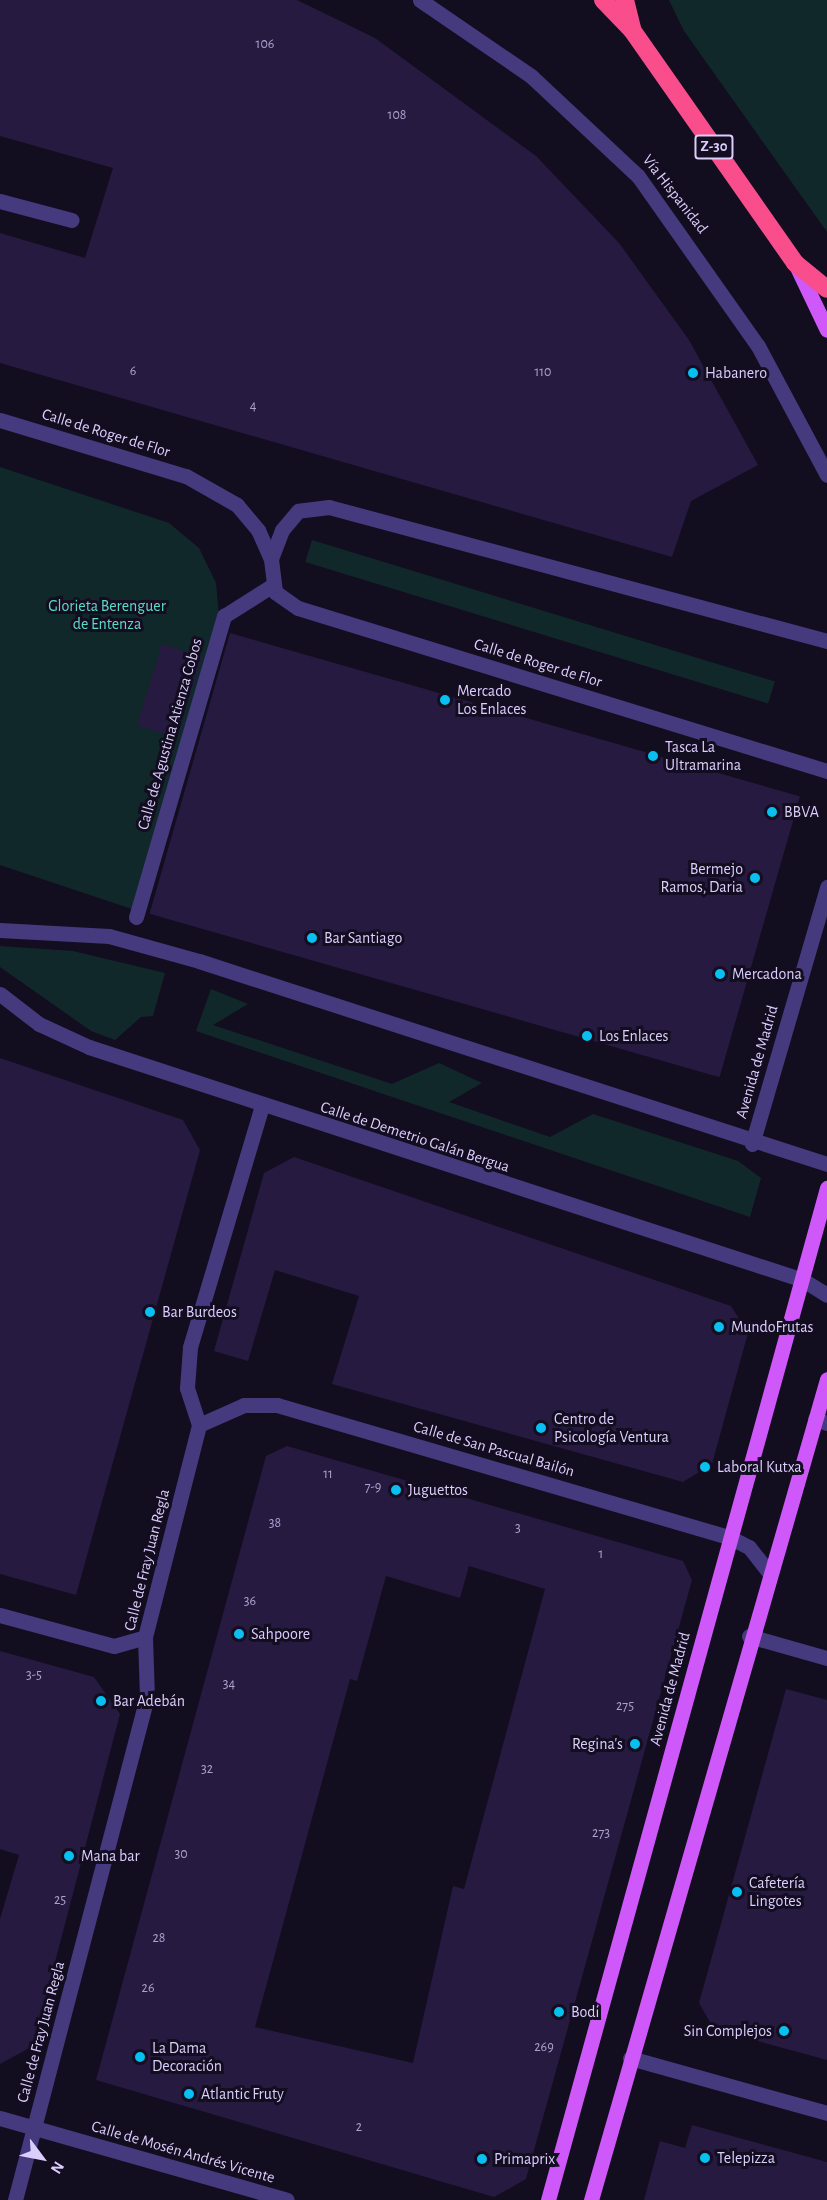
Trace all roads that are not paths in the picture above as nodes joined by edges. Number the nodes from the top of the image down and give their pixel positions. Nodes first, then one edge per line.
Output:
1 (420, 0) edge
2 (603, 0) edge
3 (616, 0) edge
4 (625, 0) edge
5 (633, 30) junction
6 (0, 201) edge
7 (72, 220) dead end
8 (795, 263) junction
9 (827, 289) edge
10 (827, 330) edge
11 (0, 420) edge
12 (827, 476) edge
13 (271, 559) junction
14 (273, 585) junction
15 (827, 641) edge
16 (827, 771) edge
17 (827, 886) edge
18 (136, 917) dead end
19 (0, 930) edge
20 (0, 994) edge
21 (262, 1106) junction
22 (752, 1144) junction
23 (827, 1164) edge
24 (827, 1188) edge
25 (803, 1280) junction
26 (827, 1295) edge
27 (827, 1379) edge
28 (821, 1421) edge
29 (199, 1425) junction
30 (731, 1538) junction
31 (768, 1571) junction
32 (0, 1615) edge
33 (749, 1636) junction
34 (145, 1637) junction
35 (827, 1658) edge
36 (630, 2058) junction
37 (827, 2113) edge
38 (0, 2118) edge
39 (35, 2128) junction
40 (15, 2200) edge
41 (287, 2200) edge
42 (548, 2200) edge
43 (591, 2200) edge

1 - 12 street, Vía Hispanidad
2 - 5 highway, Z-30
3 - 5 highway
4 - 5 highway, Z-30
5 - 8 highway, Z-30
6 - 7 street
8 - 9 highway, Z-30
8 - 10 main road
11 - 13 street, Calle de Roger de Flor
13 - 14 street, Calle de Roger de Flor
13 - 15 street
14 - 16 street, Calle de Roger de Flor
14 - 18 street, Calle de Agustina Atienza Cobos
17 - 22 street, Avenida de Madrid
19 - 22 street
20 - 21 street, Calle de Demetrio Galán Bergua
21 - 25 street, Calle de Demetrio Galán Bergua
21 - 29 street
22 - 23 street
24 - 25 main road, Avenida de Madrid
25 - 26 street, Calle de Demetrio Galán Bergua
25 - 30 main road, Avenida de Madrid
27 - 28 main road
28 - 31 main road
29 - 30 street, Calle de San Pascual Bailón
29 - 34 street, Calle de Fray Juan Regla
30 - 31 street, Calle de San Pascual Bailón
30 - 42 main road, Avenida de Madrid
31 - 33 main road
32 - 34 street
33 - 35 street
33 - 36 main road
34 - 39 street, Calle de Fray Juan Regla
36 - 37 street
36 - 43 main road
38 - 39 street, Calle de Mosén Andrés Vicente
39 - 40 street, Calle de Fray Juan Regla
39 - 41 street, Calle de Mosén Andrés Vicente

